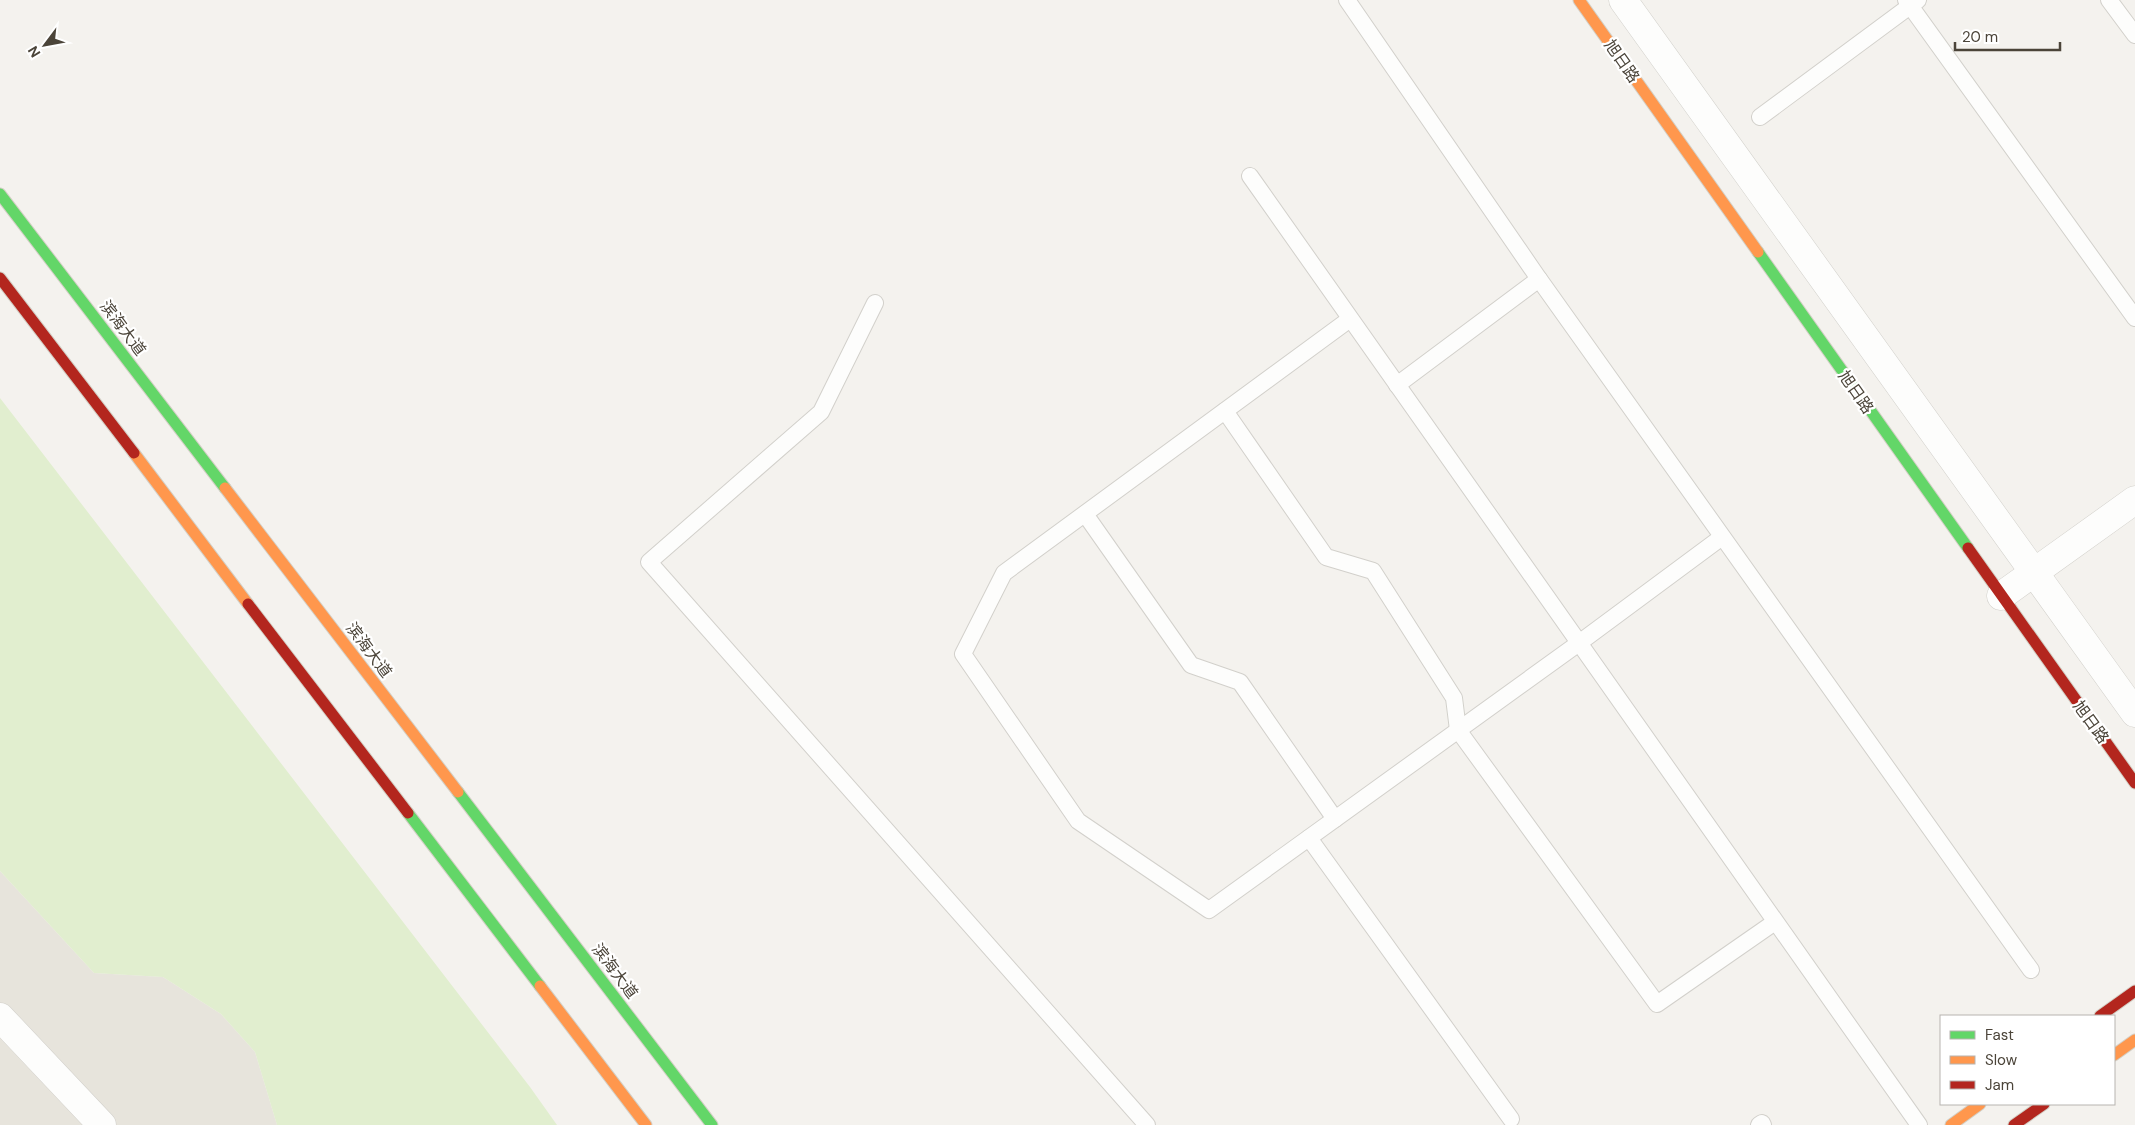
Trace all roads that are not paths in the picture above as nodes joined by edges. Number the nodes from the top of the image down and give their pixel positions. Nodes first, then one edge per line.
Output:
1 (1347, 0) edge
2 (1579, 0) edge
3 (1623, 0) edge
4 (2108, 0) edge
5 (1911, 2) edge
6 (2135, 35) edge
7 (1760, 117) dead end
8 (1250, 176) dead end
9 (0, 194) edge
10 (0, 278) edge
11 (1539, 279) junction
12 (876, 303) dead end
13 (2135, 318) edge
14 (1350, 319) junction
15 (1397, 385) junction
16 (1225, 411) junction
17 (2135, 500) edge
18 (1085, 514) junction
19 (1722, 537) junction
20 (2034, 572) junction
21 (2001, 596) junction
22 (1579, 643) junction
23 (2135, 713) edge
24 (1458, 730) junction
25 (2135, 783) edge
26 (1335, 819) junction
27 (1309, 838) junction
28 (1775, 922) junction
29 (2031, 970) dead end
30 (2135, 991) edge
31 (2101, 1015) edge
32 (0, 1017) edge
33 (2135, 1040) edge
34 (2115, 1054) edge
35 (1979, 1105) edge
36 (2043, 1105) edge
37 (1511, 1119) dead end
38 (102, 1125) edge
39 (646, 1125) edge
40 (712, 1125) edge
41 (1147, 1125) edge
42 (1920, 1125) edge
43 (1951, 1125) edge
44 (2014, 1125) edge

1 - 11 lane
2 - 21 main road, 旭日路
3 - 20 street
4 - 6 lane
5 - 7 lane
5 - 13 lane
8 - 14 lane
9 - 40 main road, 滨海大道
10 - 39 main road
11 - 15 lane
11 - 19 lane
12 - 41 lane
14 - 15 lane
14 - 16 lane
15 - 22 lane
16 - 18 lane
16 - 24 lane
17 - 20 street
18 - 26 lane
18 - 27 lane
19 - 22 lane
19 - 29 lane
20 - 21 street
20 - 23 street
21 - 25 main road, 旭日路
22 - 24 lane
22 - 28 lane
24 - 26 lane
24 - 28 lane
26 - 27 lane
27 - 37 lane
28 - 42 lane
30 - 31 main road
32 - 38 street
33 - 34 main road
35 - 43 main road
36 - 44 main road

